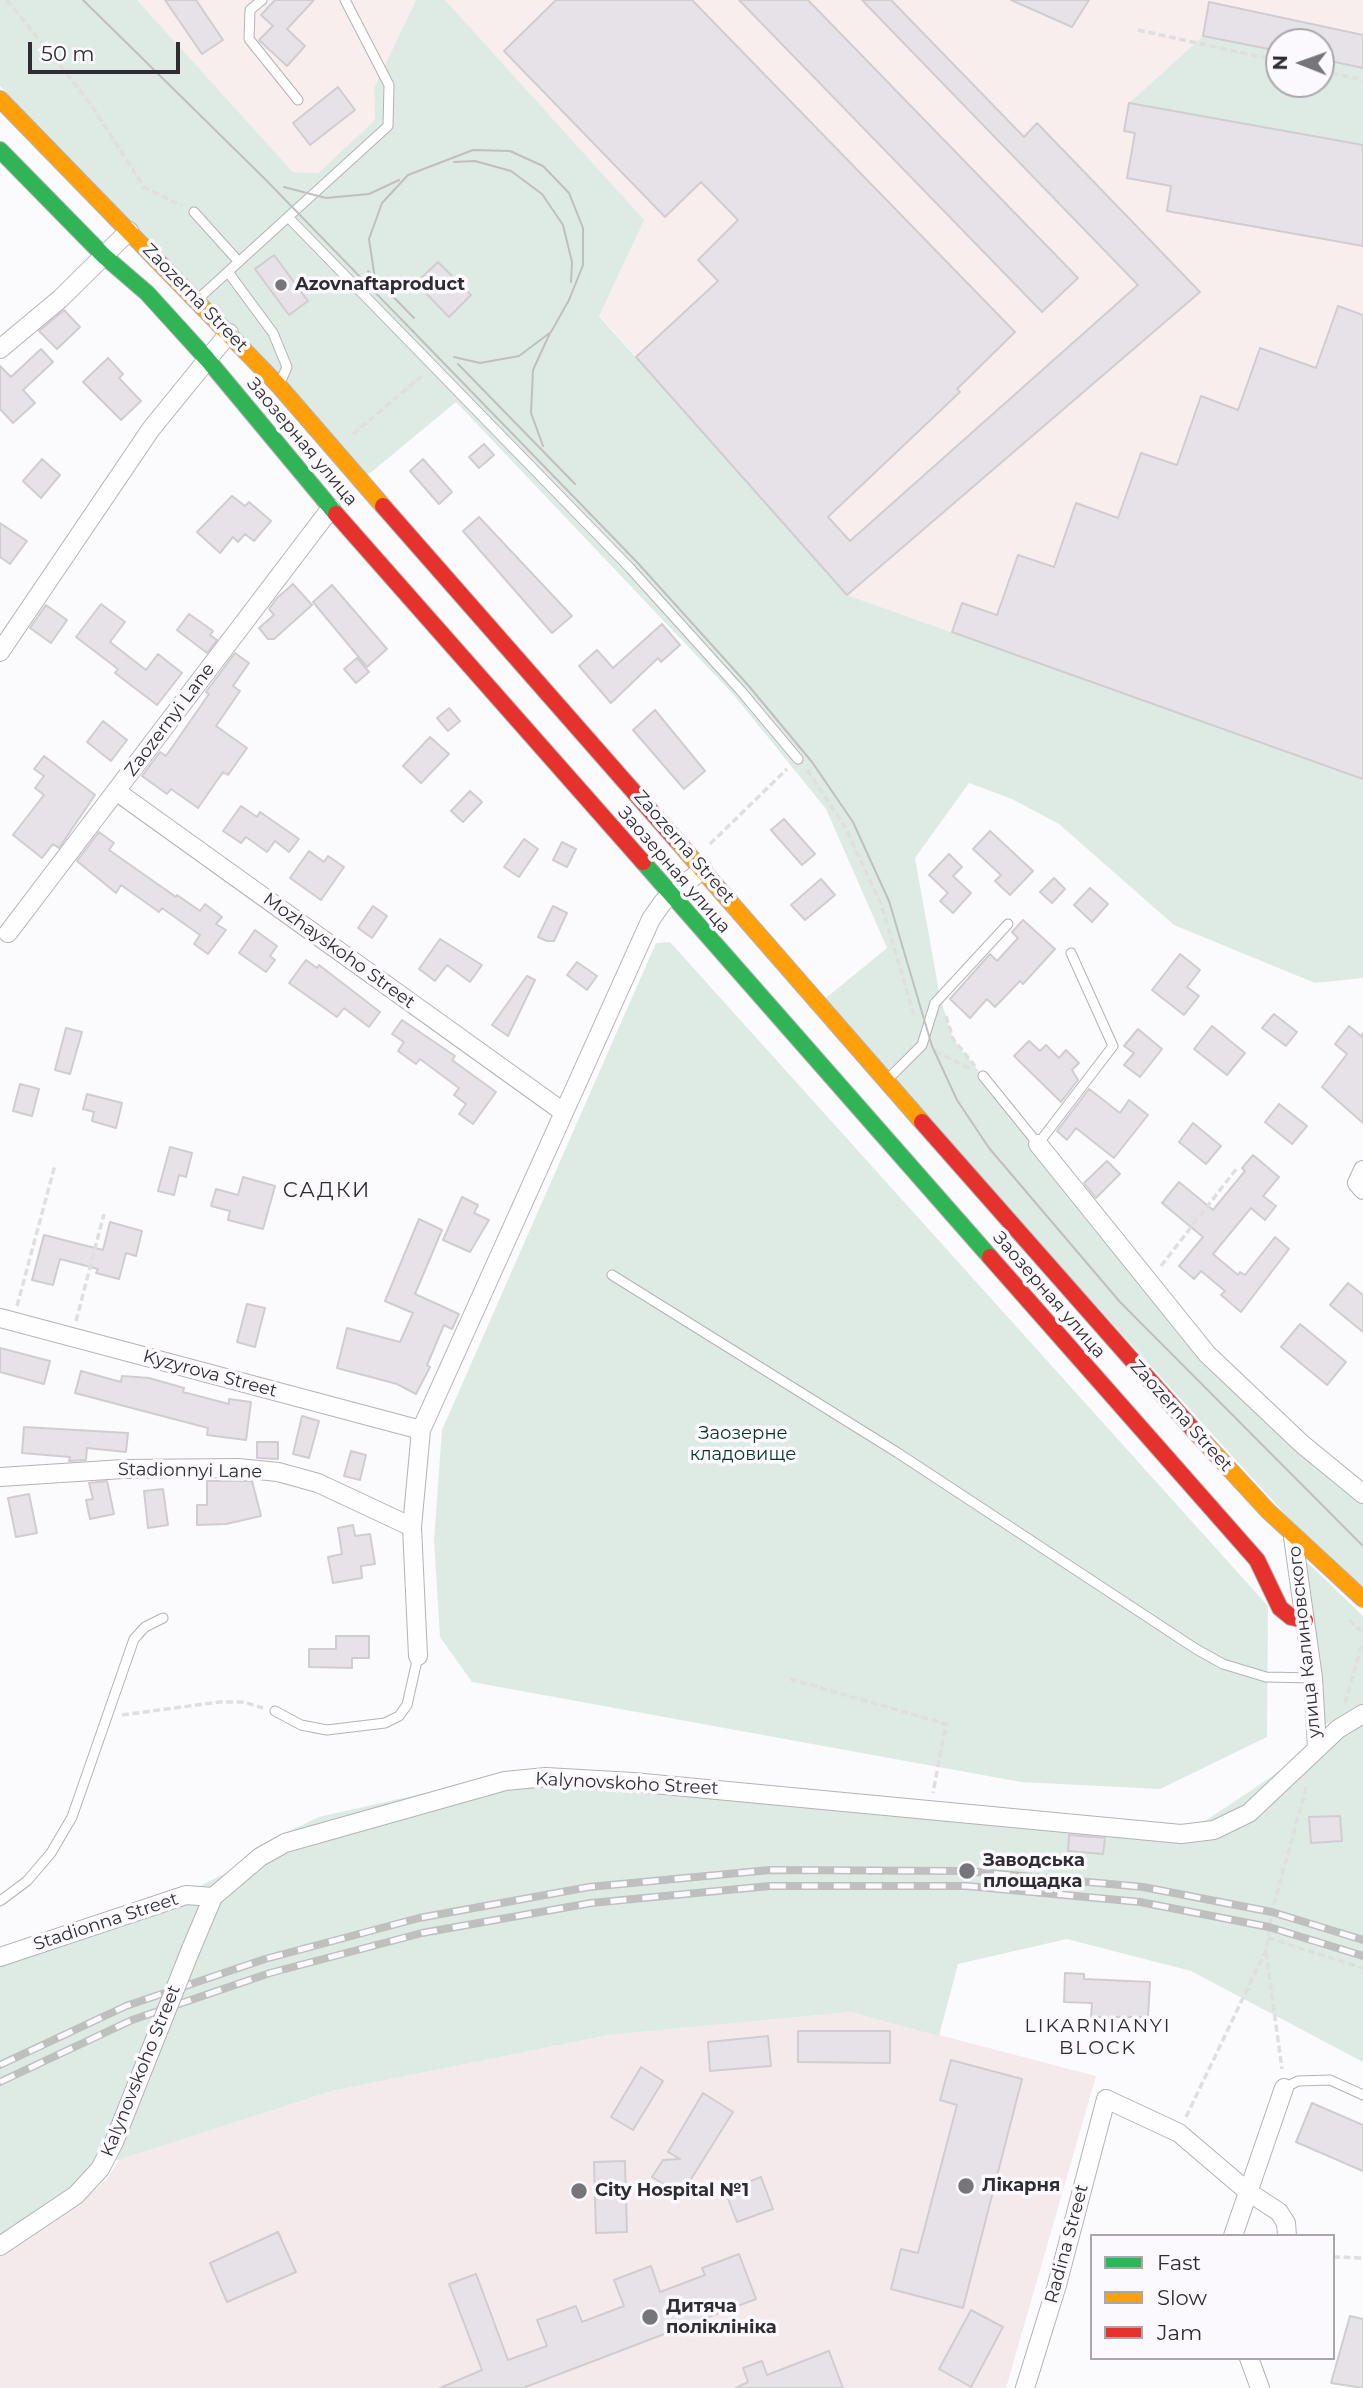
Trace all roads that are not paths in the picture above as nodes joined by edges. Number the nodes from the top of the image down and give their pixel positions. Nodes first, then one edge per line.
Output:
1 (262, 0) edge
2 (345, 0) edge
3 (0, 99) edge
4 (298, 100) dead end
5 (0, 150) edge
6 (194, 212) road end
7 (288, 217) junction
8 (129, 231) junction
9 (104, 256) junction
10 (239, 262) junction
11 (228, 272) junction
12 (196, 301) junction
13 (229, 333) junction
14 (0, 349) edge
15 (207, 359) junction
16 (279, 386) junction
17 (331, 508) junction
18 (0, 652) edge
19 (798, 759) road end
20 (116, 791) junction
21 (699, 864) junction
22 (671, 896) junction
23 (1008, 924) dead end
24 (8, 933) dead end
25 (1071, 953) dead end
26 (983, 1076) road end
27 (888, 1080) junction
28 (562, 1111) junction
29 (1038, 1143) junction
30 (1363, 1170) edge
31 (1363, 1190) edge
32 (612, 1275) dead end
33 (7, 1320) edge
34 (421, 1430) junction
35 (0, 1477) edge
36 (1363, 1494) edge
37 (412, 1527) junction
38 (1293, 1536) junction
39 (1363, 1599) edge
40 (163, 1618) dead end
41 (1305, 1620) junction
42 (418, 1656) joint
43 (1313, 1678) junction
44 (275, 1711) road end
45 (1363, 1714) edge
46 (1317, 1748) junction
47 (214, 1897) junction
48 (0, 1901) edge
49 (0, 1957) edge
50 (1284, 2088) joint
51 (1363, 2095) edge
52 (1247, 2191) junction
53 (1234, 2234) edge
54 (1287, 2234) edge
55 (0, 2246) edge
56 (1250, 2360) edge
57 (1025, 2388) edge
58 (1260, 2388) edge

1 - 4 lane
2 - 7 lane
3 - 8 main road, Zaozerna Street
5 - 9 main road, Заозерная улица
6 - 10 lane
7 - 10 lane
7 - 19 lane
8 - 9 street
8 - 12 main road, Zaozerna Street
9 - 14 street
9 - 15 main road, Заозерная улица
10 - 11 lane
11 - 12 lane
11 - 16 lane
12 - 13 main road, Zaozerna Street
13 - 15 street
13 - 16 main road, Zaozerna Street
15 - 17 main road, Заозерная улица
15 - 18 street
16 - 21 main road, Zaozerna Street
17 - 20 street, Zaozernyi Lane
17 - 22 main road, Заозерная улица
20 - 24 street, Zaozernyi Lane
20 - 28 street, Mozhayskoho Street
21 - 22 street
21 - 27 main road, Zaozerna Street
22 - 28 street
22 - 41 main road, Заозерная улица
23 - 27 lane
25 - 29 lane
26 - 29 lane
27 - 38 main road, Zaozerna Street
28 - 34 street
29 - 36 street
30 - 31 street
32 - 43 lane
33 - 34 street, Kyzyrova Street
34 - 37 street
35 - 37 street, Stadionnyi Lane
37 - 42 street
38 - 39 main road, Zaozerna Street
38 - 41 street, улица Калиновского
40 - 48 lane
41 - 43 street, улица Калиновского
42 - 44 lane
43 - 46 street, улица Калиновского
45 - 46 street, Kalynovskoho Street
46 - 47 street, Kalynovskoho Street
47 - 49 street, Stadionna Street
47 - 55 street, Kalynovskoho Street, bridge
50 - 51 lane
50 - 52 street
52 - 53 street
52 - 54 street
52 - 57 street, Radina Street
56 - 58 street

